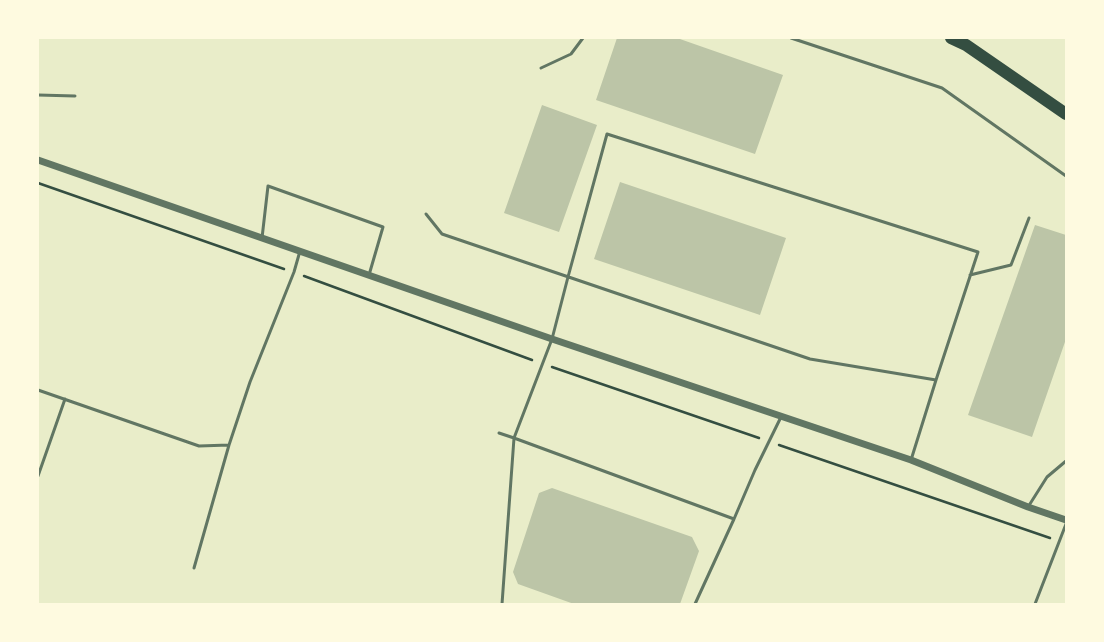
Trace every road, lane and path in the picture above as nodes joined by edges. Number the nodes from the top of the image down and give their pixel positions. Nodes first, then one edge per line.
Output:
1 (583, 38) edge
2 (791, 38) edge
3 (951, 38) edge
4 (541, 68) dead end
5 (38, 95) edge
6 (75, 96) dead end
7 (1066, 114) edge
8 (38, 160) edge
9 (1066, 176) edge
10 (426, 214) dead end
11 (1029, 218) dead end
12 (262, 238) junction
13 (300, 251) junction
14 (369, 275) junction
15 (970, 275) junction
16 (568, 277) junction
17 (552, 339) junction
18 (936, 380) junction
19 (38, 390) edge
20 (65, 399) junction
21 (781, 416) junction
22 (499, 432) dead end
23 (514, 438) junction
24 (229, 445) junction
25 (911, 460) junction
26 (1066, 461) edge
27 (38, 476) edge
28 (1028, 507) junction
29 (734, 519) junction
30 (1066, 520) edge
31 (1066, 524) edge
32 (194, 568) dead end
33 (502, 604) edge
34 (695, 604) edge
35 (1035, 604) edge

1 - 4 lane
2 - 9 lane
3 - 7 highway
5 - 6 lane
8 - 12 street
10 - 16 lane
11 - 15 lane
12 - 13 street
12 - 14 lane
13 - 14 street
13 - 24 lane
14 - 17 street
15 - 16 lane
15 - 18 lane
16 - 17 lane
16 - 18 lane
17 - 21 street
17 - 23 lane
18 - 25 lane
19 - 20 lane
20 - 24 lane
20 - 27 lane
21 - 25 street
21 - 29 lane
22 - 23 lane
23 - 29 lane
23 - 33 lane
24 - 32 lane
25 - 28 street
26 - 28 lane
28 - 30 street
29 - 34 lane
31 - 35 lane

